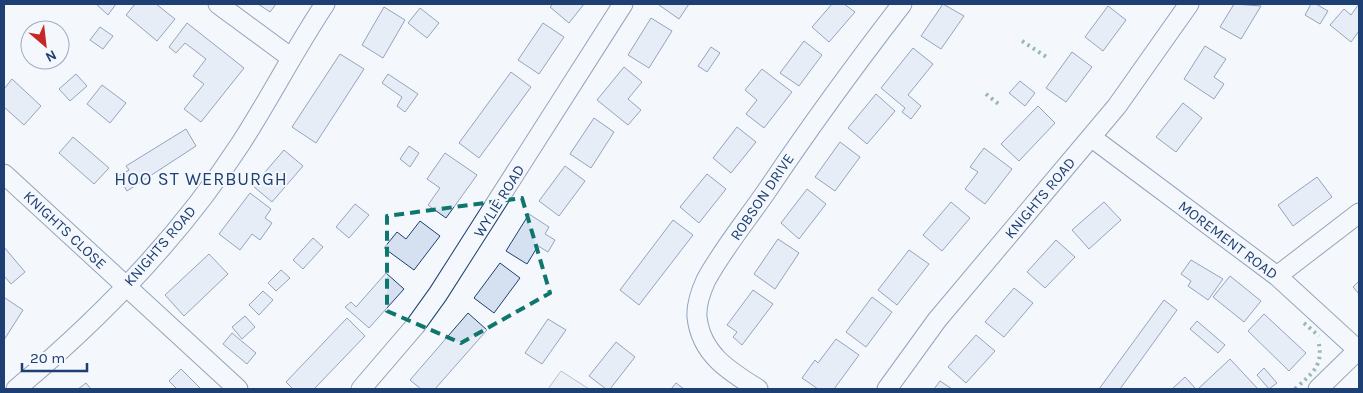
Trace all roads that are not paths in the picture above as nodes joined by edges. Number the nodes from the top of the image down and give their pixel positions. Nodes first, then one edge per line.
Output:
1 (218, 4) edge
2 (325, 4) edge
3 (623, 4) edge
4 (902, 4) edge
5 (1189, 4) edge
6 (290, 57) junction
7 (1091, 137) junction
8 (4, 174) edge
9 (1359, 213) edge
10 (1277, 276) junction
11 (126, 286) junction
12 (1359, 351) edge
13 (16, 389) edge
14 (238, 389) edge
15 (361, 389) edge
16 (758, 389) edge
17 (887, 389) edge
18 (1318, 389) edge

1 - 6 street
2 - 6 street, KNIGHTS ROAD
3 - 15 street, WYLIE ROAD
4 - 16 street, ROBSON DRIVE
5 - 7 street, KNIGHTS ROAD
6 - 11 street, KNIGHTS ROAD
7 - 10 street, MOREMENT ROAD
7 - 17 street, KNIGHTS ROAD
8 - 11 street, KNIGHTS CLOSE
9 - 10 street
10 - 12 street, MOREMENT ROAD
11 - 13 street, KNIGHTS ROAD
11 - 14 street, KNIGHTS CLOSE
12 - 18 street

